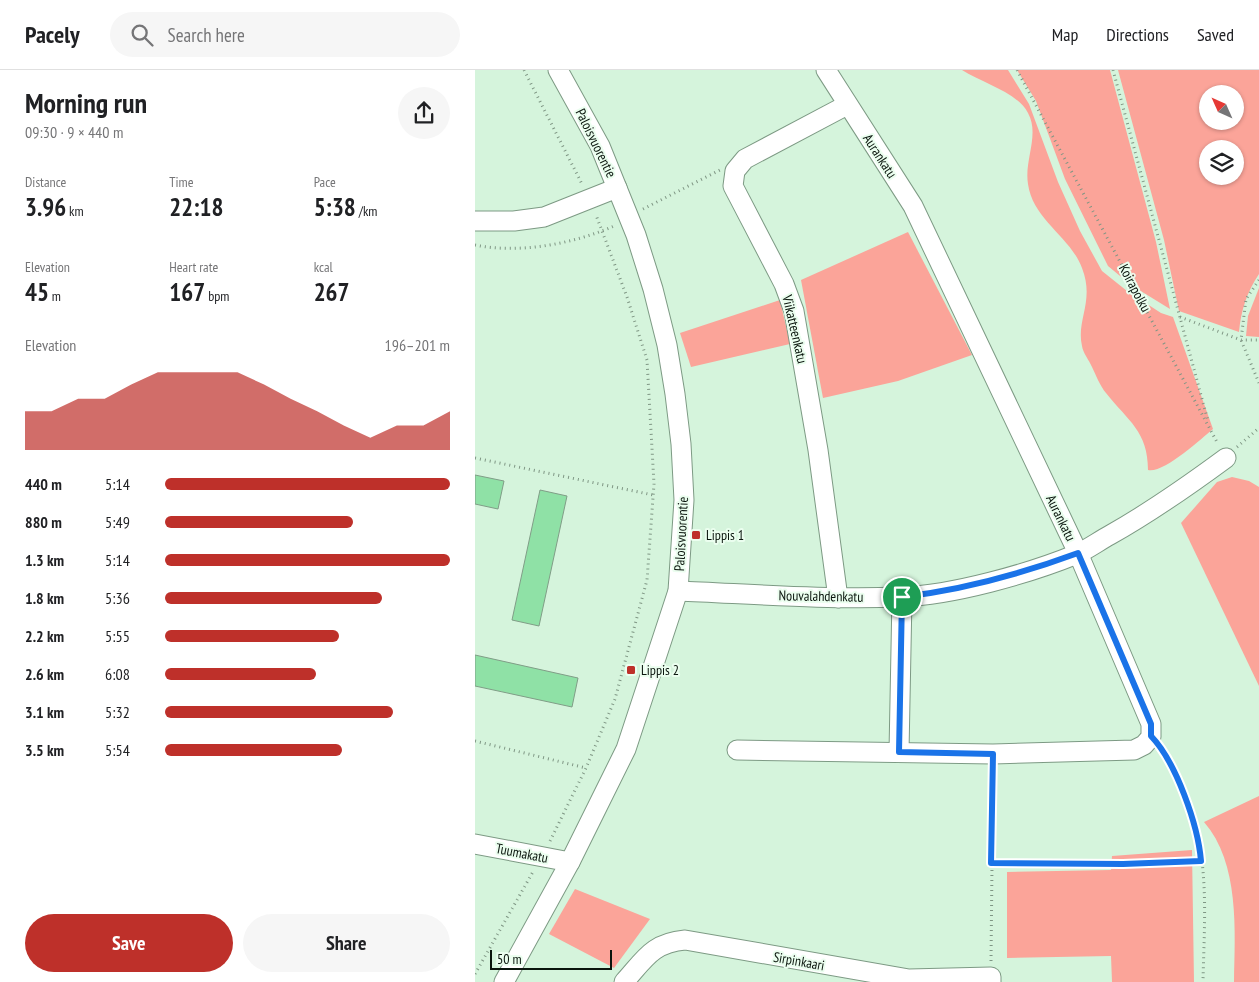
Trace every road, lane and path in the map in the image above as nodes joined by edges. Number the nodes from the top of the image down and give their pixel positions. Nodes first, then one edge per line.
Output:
1 (524, 70) edge
2 (558, 70) edge
3 (826, 70) edge
4 (1017, 70) edge
5 (1113, 70) edge
6 (847, 105) junction
7 (735, 171) junction
8 (580, 179) dead end
9 (617, 188) junction
10 (637, 212) dead end
11 (597, 216) dead end
12 (475, 221) edge
13 (620, 223) dead end
14 (602, 231) junction
15 (475, 245) edge
16 (1259, 280) edge
17 (1180, 317) junction
18 (1241, 340) junction
19 (1259, 340) edge
20 (1259, 383) edge
21 (1209, 426) junction
22 (1259, 428) edge
23 (475, 458) edge
24 (1226, 458) junction
25 (653, 495) junction
26 (1078, 553) junction
27 (678, 591) junction
28 (902, 597) junction
29 (838, 598) junction
30 (1151, 736) junction
31 (475, 741) edge
32 (737, 750) dead end
33 (899, 752) junction
34 (993, 754) junction
35 (586, 768) junction
36 (475, 844) edge
37 (542, 856) junction
38 (1201, 861) junction
39 (570, 862) junction
40 (991, 863) junction
41 (475, 974) edge
42 (991, 979) edge
43 (504, 982) edge
44 (624, 982) edge
45 (1203, 982) edge

1 - 8 path
2 - 9 street, Paloisvuorentie
3 - 6 street, Aurankatu
4 - 21 path, Koirapolku
5 - 17 path
6 - 7 street
6 - 26 street, Aurankatu
7 - 10 path
7 - 29 street, Viikatteenkatu
9 - 12 street
9 - 27 street, Paloisvuorentie
11 - 14 path
13 - 14 path
14 - 15 path
14 - 25 path
16 - 18 path
17 - 18 path
17 - 21 path
18 - 19 path
18 - 20 path
21 - 24 path, Koirapolku
22 - 24 path
23 - 25 path
24 - 26 street, Nouvalahdenkatu
25 - 35 path
26 - 28 street, Nouvalahdenkatu
26 - 30 street, Aurankatu
27 - 29 street, Nouvalahdenkatu
27 - 39 street, Paloisvuorentie
28 - 29 street, Nouvalahdenkatu
28 - 33 street
30 - 34 street
30 - 38 path
31 - 35 path
32 - 33 street
33 - 34 street
34 - 40 path
35 - 37 path
36 - 37 street, Tuumakatu
37 - 39 street, Tuumakatu
37 - 41 path
38 - 40 path
38 - 45 path
39 - 43 street, Paloisvuorentie
40 - 42 path
42 - 44 street, Sirpinkaari

